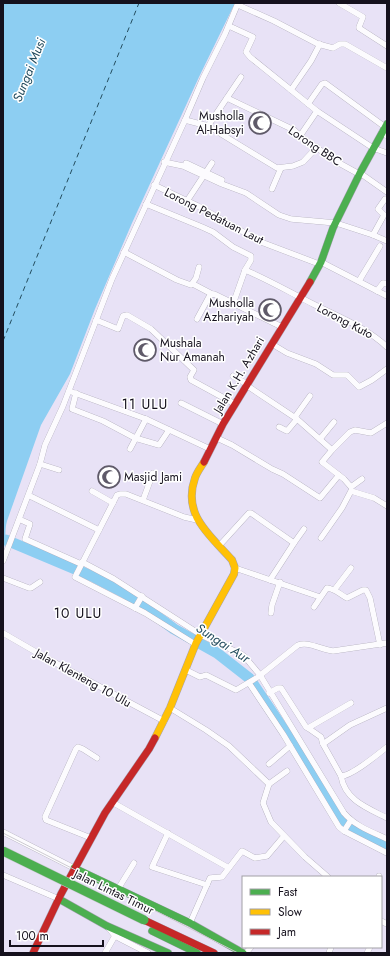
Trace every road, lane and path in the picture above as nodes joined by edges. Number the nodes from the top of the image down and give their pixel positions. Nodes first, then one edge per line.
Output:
1 (339, 3) edge
2 (238, 4) edge
3 (229, 26) junction
4 (320, 44) junction
5 (387, 46) edge
6 (387, 68) edge
7 (241, 76) dead end
8 (291, 90) junction
9 (228, 98) junction
10 (308, 104) junction
11 (317, 111) junction
12 (185, 120) junction
13 (208, 126) junction
14 (385, 130) edge
15 (300, 136) junction
16 (375, 146) junction
17 (317, 147) junction
18 (387, 153) edge
19 (164, 162) junction
20 (186, 163) dead end
21 (212, 163) dead end
22 (282, 168) junction
23 (360, 173) junction
24 (205, 174) junction
25 (222, 180) dead end
26 (154, 185) junction
27 (272, 189) dead end
28 (387, 192) edge
29 (387, 199) edge
30 (187, 201) junction
31 (146, 204) junction
32 (336, 223) junction
33 (372, 235) junction
34 (387, 241) edge
35 (380, 246) dead end
36 (124, 252) junction
37 (320, 263) junction
38 (199, 267) dead end
39 (245, 270) junction
40 (359, 281) junction
41 (192, 284) junction
42 (387, 284) edge
43 (377, 291) junction
44 (212, 294) junction
45 (387, 296) edge
46 (301, 298) junction
47 (233, 304) junction
48 (197, 318) dead end
49 (96, 320) junction
50 (282, 327) junction
51 (272, 344) junction
52 (387, 347) edge
53 (387, 369) edge
54 (233, 376) dead end
55 (247, 384) junction
56 (69, 391) junction
57 (76, 393) junction
58 (310, 396) dead end
59 (181, 402) dead end
60 (235, 404) junction
61 (296, 418) junction
62 (146, 419) junction
63 (334, 422) dead end
64 (387, 423) edge
65 (223, 424) junction
66 (279, 427) dead end
67 (170, 430) junction
68 (136, 436) junction
69 (217, 438) junction
70 (320, 439) junction
71 (130, 449) dead end
72 (210, 449) junction
73 (332, 450) junction
74 (40, 464) junction
75 (59, 470) dead end
76 (152, 474) dead end
77 (339, 475) junction
78 (362, 479) dead end
79 (351, 489) junction
80 (92, 491) dead end
81 (30, 496) dead end
82 (143, 500) junction
83 (113, 503) junction
84 (387, 506) edge
85 (21, 520) dead end
86 (197, 520) junction
87 (99, 530) junction
88 (304, 530) dead end
89 (321, 538) dead end
90 (294, 543) junction
91 (219, 546) junction
92 (3, 561) edge
93 (81, 564) junction
94 (235, 568) junction
95 (351, 568) dead end
96 (3, 578) edge
97 (270, 580) junction
98 (40, 582) dead end
99 (280, 582) junction
100 (335, 589) junction
101 (320, 596) junction
102 (141, 597) junction
103 (135, 607) junction
104 (314, 607) dead end
105 (271, 613) dead end
106 (3, 633) edge
107 (198, 640) junction
108 (380, 643) junction
109 (387, 643) edge
110 (186, 670) junction
111 (259, 676) junction
112 (249, 683) junction
113 (269, 692) junction
114 (351, 703) dead end
115 (170, 708) junction
116 (387, 708) edge
117 (164, 721) junction
118 (308, 728) junction
119 (323, 744) junction
120 (290, 746) junction
121 (387, 747) edge
122 (97, 758) dead end
123 (269, 764) dead end
124 (287, 771) dead end
125 (341, 776) junction
126 (269, 784) junction
127 (112, 802) junction
128 (387, 818) edge
129 (347, 826) junction
130 (3, 832) edge
131 (168, 833) junction
132 (284, 836) junction
133 (91, 838) junction
134 (387, 839) edge
135 (3, 851) edge
136 (387, 853) edge
137 (3, 859) edge
138 (134, 863) dead end
139 (74, 868) junction
140 (229, 868) junction
141 (3, 876) edge
142 (327, 876) edge
143 (207, 885) junction
144 (118, 889) junction
145 (59, 899) junction
146 (142, 923) junction
147 (190, 923) junction
148 (116, 933) junction
149 (137, 950) edge
150 (34, 952) edge
151 (105, 953) edge
152 (148, 953) edge
153 (168, 953) edge
154 (197, 953) edge
155 (214, 953) edge
156 (244, 953) edge

1 - 5 street
2 - 3 street
2 - 4 street
3 - 8 street
3 - 12 street
4 - 6 street
4 - 8 street
7 - 9 street
8 - 10 street
9 - 13 street
9 - 15 street, Lorong BBC
10 - 11 street
10 - 14 street
11 - 15 street
11 - 16 street
12 - 13 street
12 - 19 street
13 - 22 street
14 - 16 main road, Jalan K.H. Azhari
15 - 17 street, Lorong BBC
16 - 18 street
16 - 23 main road, Jalan K.H. Azhari
17 - 22 street
17 - 23 street, Lorong BBC
19 - 24 street
19 - 26 street
20 - 24 street
21 - 24 street
22 - 27 street
23 - 28 street, Lorong BBC
23 - 32 main road, Jalan K.H. Azhari
24 - 25 street
24 - 30 street
24 - 32 street
26 - 30 street, Lorong Pedatuan Laut
26 - 31 street
29 - 33 street
30 - 37 street, Lorong Pedatuan Laut
31 - 36 street
31 - 39 street
32 - 33 street
32 - 37 main road, Jalan K.H. Azhari
33 - 34 street
35 - 40 street
36 - 41 street
36 - 49 street
37 - 40 street, Lorong Pedatuan Laut
37 - 46 main road, Jalan K.H. Azhari
38 - 41 street
39 - 46 street, Lorong Kuto
39 - 47 street
40 - 43 street, Lorong Pedatuan Laut
41 - 44 street
42 - 43 street
43 - 45 street, Lorong Pedatuan Laut
44 - 47 street
44 - 48 street
46 - 50 main road, Jalan K.H. Azhari
46 - 52 street, Lorong Kuto
47 - 50 street
49 - 56 street
49 - 60 street
50 - 51 main road, Jalan K.H. Azhari
51 - 53 street
51 - 55 main road, Jalan K.H. Azhari
54 - 55 street
55 - 60 main road, Jalan K.H. Azhari
55 - 61 street
56 - 57 street
56 - 74 street
57 - 62 street
57 - 68 street
58 - 61 street
59 - 65 street
60 - 65 main road, Jalan K.H. Azhari
61 - 66 street
61 - 70 street
62 - 67 street
62 - 68 street
63 - 70 street
64 - 73 street
65 - 69 main road, Jalan K.H. Azhari
67 - 68 street
67 - 72 street
68 - 71 street
69 - 72 main road, Jalan K.H. Azhari
69 - 77 street
70 - 73 street
72 - 86 main road, Jalan K.H. Azhari
73 - 77 street
74 - 75 street
74 - 92 street
76 - 82 street
77 - 79 street
78 - 79 street
79 - 84 street
79 - 89 street
80 - 83 street
81 - 87 street
82 - 83 street
82 - 86 street
83 - 87 street
85 - 93 street
86 - 91 main road, Jalan K.H. Azhari
87 - 93 street
88 - 90 street
90 - 91 street
90 - 97 street
91 - 94 main road, Jalan K.H. Azhari
93 - 102 street
93 - 103 street
94 - 97 street
94 - 107 main road
95 - 100 street
96 - 98 street
97 - 99 street
99 - 101 street
99 - 105 street
100 - 101 street
100 - 108 street
101 - 104 street
102 - 103 street
102 - 107 street
103 - 107 street
106 - 117 street, Jalan Klenteng 10 Ulu
107 - 110 main road
107 - 111 street
108 - 109 street
108 - 111 street
110 - 112 street
110 - 115 main road
111 - 112 street
111 - 113 street
112 - 120 street
113 - 118 street
113 - 129 street
114 - 118 street
115 - 117 main road
115 - 126 street
116 - 119 street
117 - 127 main road
118 - 119 street
119 - 125 street
120 - 123 street
120 - 129 street
121 - 125 street
122 - 133 street
124 - 126 street
125 - 128 street
126 - 132 street
127 - 131 street
127 - 133 main road
129 - 134 street
129 - 136 street
130 - 139 street
131 - 140 street
131 - 143 street
132 - 140 street
132 - 142 street
133 - 139 main road
135 - 146 main road, Jalan Lintas Timur, bridge
137 - 146 main road, Jalan Lintas Timur
138 - 144 street
139 - 144 main road
139 - 145 main road
140 - 143 street
141 - 145 street
143 - 147 street
144 - 147 main road
145 - 148 main road
145 - 150 main road
146 - 154 main road, Jalan Lintas Timur
146 - 155 main road, Jalan Lintas Timur
147 - 156 main road
148 - 149 street
148 - 151 street
148 - 153 main road
149 - 152 street

